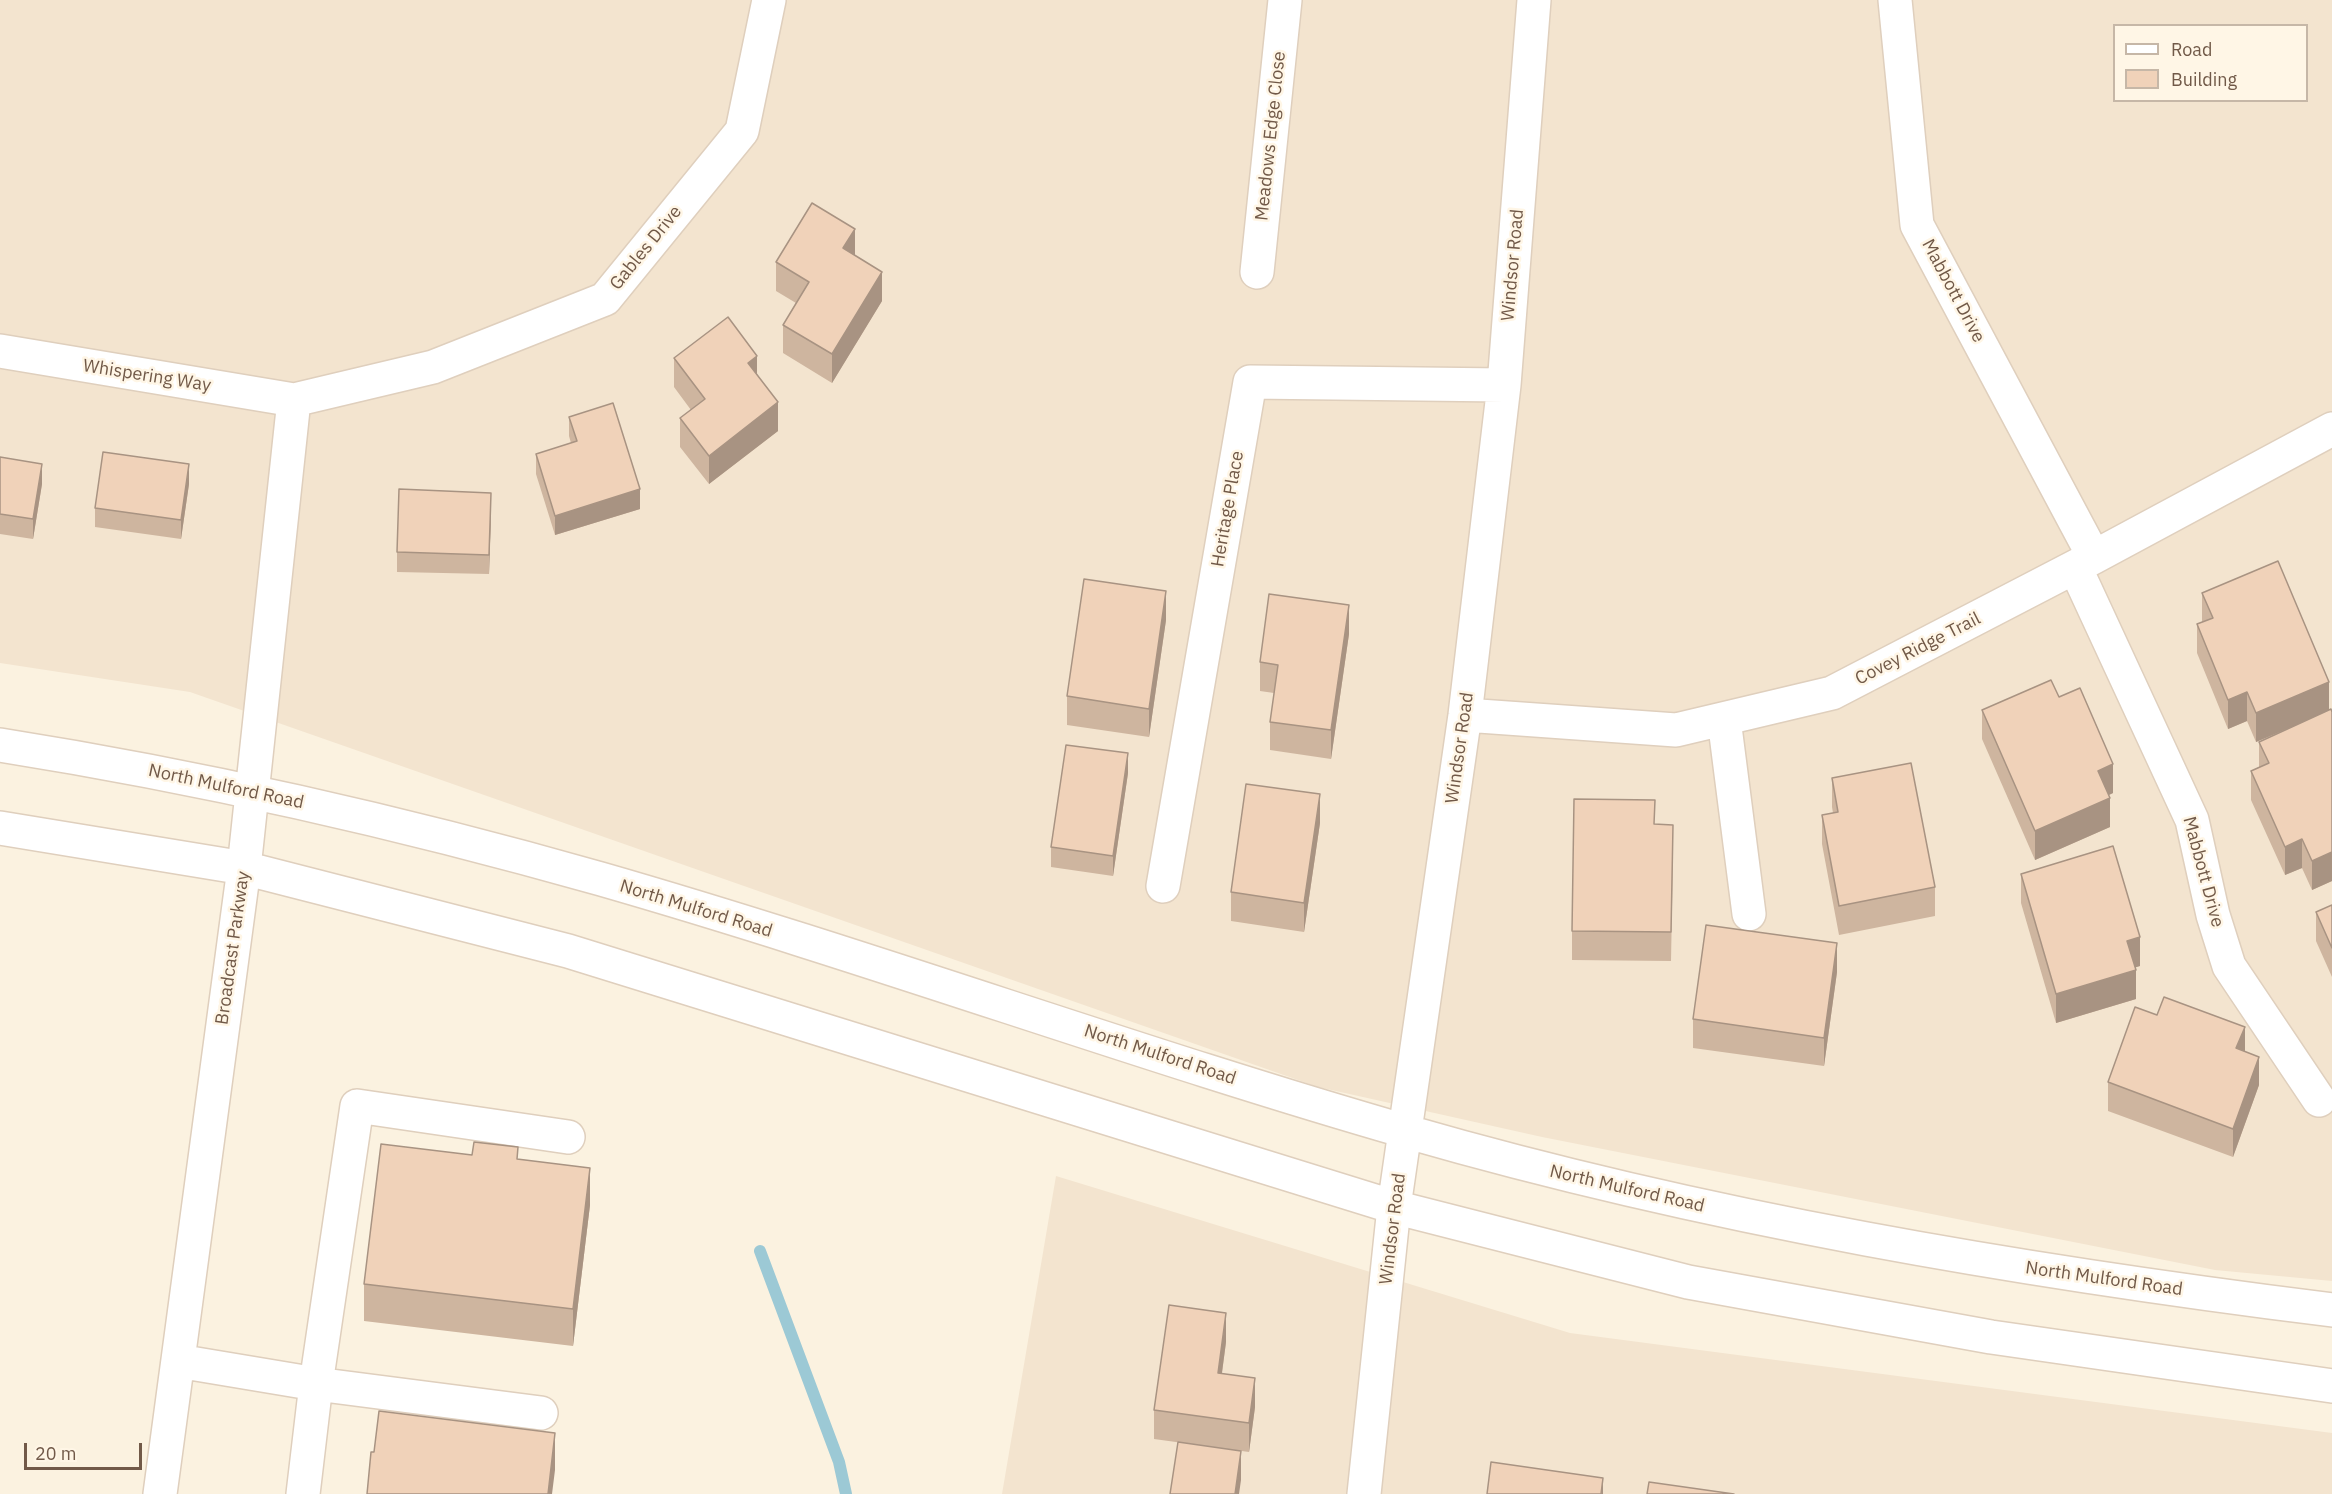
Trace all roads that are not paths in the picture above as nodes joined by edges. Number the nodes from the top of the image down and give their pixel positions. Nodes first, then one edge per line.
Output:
1 (769, 0) edge
2 (1285, 0) edge
3 (1534, 0) edge
4 (1895, 0) edge
5 (1257, 272) dead end
6 (0, 351) edge
7 (1504, 386) junction
8 (294, 400) junction
9 (2332, 429) edge
10 (2085, 562) junction
11 (1465, 715) junction
12 (1724, 719) junction
13 (0, 745) edge
14 (252, 793) junction
15 (0, 828) edge
16 (244, 868) junction
17 (1163, 886) dead end
18 (1749, 914) dead end
19 (2319, 1100) dead end
20 (1405, 1131) junction
21 (568, 1137) dead end
22 (1394, 1208) junction
23 (2332, 1310) edge
24 (178, 1361) junction
25 (316, 1384) junction
26 (2332, 1386) edge
27 (541, 1413) dead end
28 (160, 1494) edge
29 (303, 1494) edge
30 (1364, 1494) edge

1 - 8 street, Gables Drive
2 - 5 street, Meadows Edge Close
3 - 7 street, Windsor Road
4 - 10 street, Mabbott Drive
6 - 8 street, Whispering Way
7 - 11 street, Windsor Road
7 - 17 street, Heritage Place
8 - 14 street, Broadcast Parkway
9 - 10 street, Covey Ridge Trail
10 - 12 street, Covey Ridge Trail
10 - 19 street, Mabbott Drive
11 - 12 street, Covey Ridge Trail
11 - 20 street, Windsor Road
12 - 18 street
13 - 14 street, North Mulford Road
14 - 16 street, Broadcast Parkway
14 - 20 street, North Mulford Road
15 - 16 street
16 - 22 street
16 - 24 street, Broadcast Parkway
20 - 22 street, Windsor Road
20 - 23 street, North Mulford Road
21 - 25 street
22 - 26 street
22 - 30 street, Windsor Road
24 - 25 street
24 - 28 street, Broadcast Parkway
25 - 27 street
25 - 29 street

